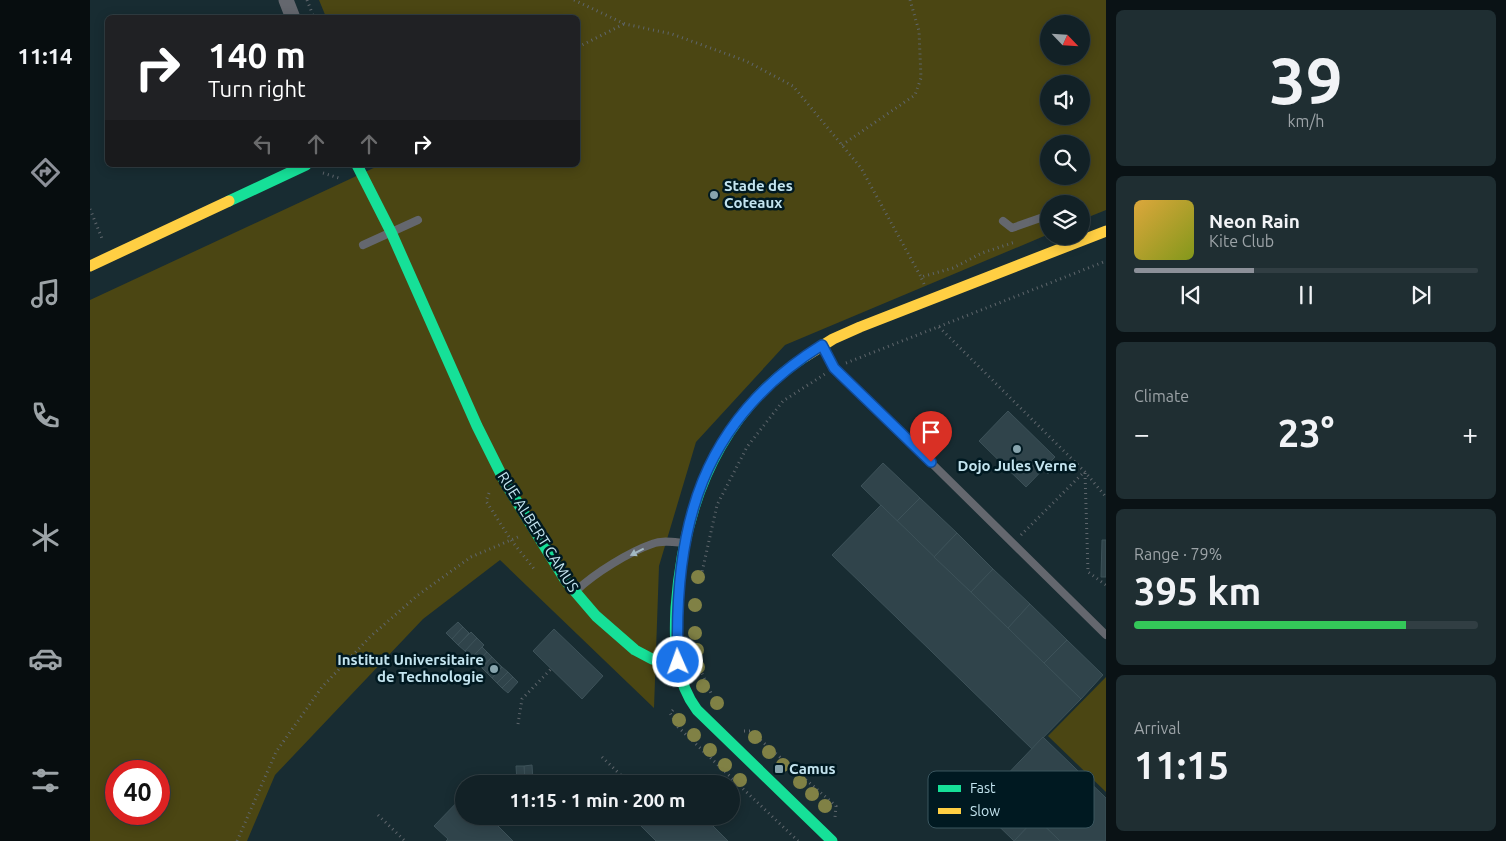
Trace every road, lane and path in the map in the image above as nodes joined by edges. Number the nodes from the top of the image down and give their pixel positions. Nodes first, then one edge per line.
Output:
1 (286, 0) edge
2 (307, 0) edge
3 (574, 0) edge
4 (910, 0) edge
5 (292, 15) edge
6 (313, 15) edge
7 (624, 24) junction
8 (580, 46) edge
9 (842, 145) junction
10 (302, 167) edge
11 (358, 167) edge
12 (322, 170) dead end
13 (347, 182) dead end
14 (90, 209) edge
15 (1040, 218) edge
16 (418, 220) dead end
17 (1003, 221) dead end
18 (1106, 231) edge
19 (390, 232) junction
20 (1090, 235) edge
21 (1024, 239) dead end
22 (364, 245) dead end
23 (1061, 245) edge
24 (109, 258) junction
25 (1106, 261) edge
26 (90, 266) edge
27 (921, 277) junction
28 (930, 301) junction
29 (939, 327) junction
30 (822, 345) junction
31 (834, 368) junction
32 (1085, 472) junction
33 (1106, 497) edge
34 (534, 530) junction
35 (683, 543) junction
36 (1013, 544) junction
37 (1106, 585) edge
38 (698, 587) dead end
39 (575, 592) junction
40 (1106, 635) edge
41 (698, 659) dead end
42 (678, 662) junction
43 (551, 669) dead end
44 (716, 699) dead end
45 (518, 724) dead end
46 (738, 726) dead end
47 (602, 757) dead end
48 (621, 775) edge
49 (378, 815) dead end
50 (834, 825) dead end
51 (237, 841) edge
52 (405, 841) edge
53 (832, 841) edge

1 - 5 street
2 - 6 path
3 - 7 path
4 - 9 path
7 - 8 path
7 - 9 path
9 - 27 path
10 - 24 street
11 - 19 street, RUE ALBERT CAMUS
12 - 13 path
14 - 24 path
15 - 17 lane
16 - 19 lane
18 - 20 street
19 - 22 lane
19 - 34 street, RUE ALBERT CAMUS
21 - 27 path
23 - 28 street
24 - 26 street
25 - 29 path
27 - 28 path
28 - 30 street
29 - 31 path
29 - 32 path
30 - 31 lane
30 - 35 street
31 - 36 lane
31 - 38 path
32 - 33 path
32 - 36 path
32 - 37 path
34 - 39 street, RUE ALBERT CAMUS
34 - 51 path
35 -> 39 lane
35 - 42 street
36 - 40 lane
39 - 42 street, RUE ALBERT CAMUS
41 - 44 path
42 - 53 street
43 - 45 path
46 - 50 path
47 - 48 path
49 - 52 path

